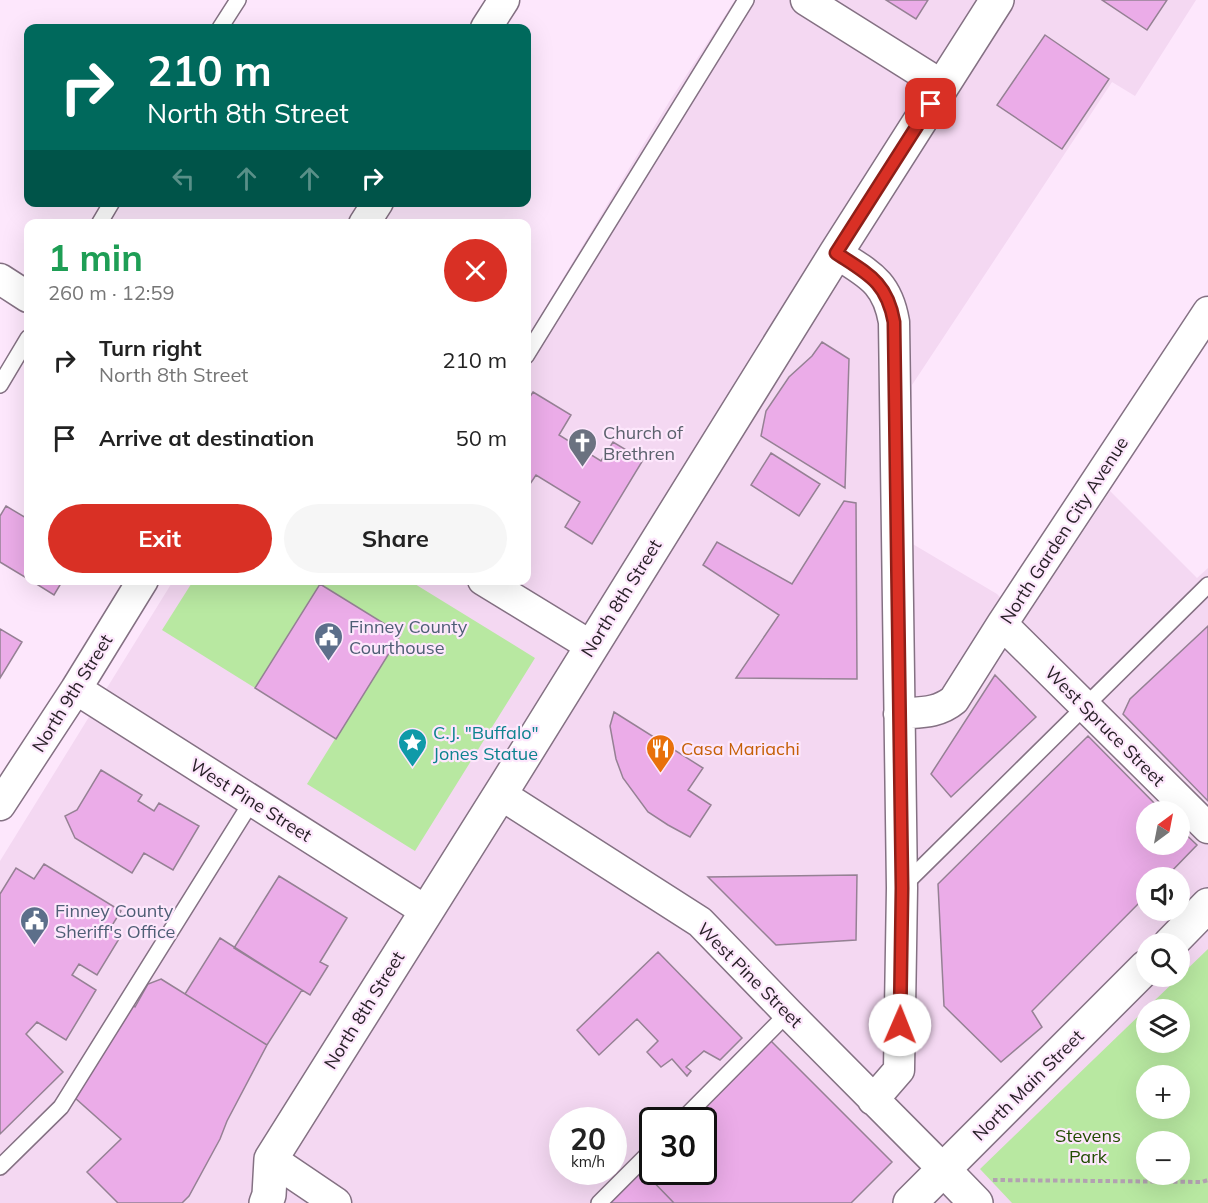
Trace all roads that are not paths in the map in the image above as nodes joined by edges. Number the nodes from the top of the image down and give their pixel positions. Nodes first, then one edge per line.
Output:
1 (238, 0) edge
2 (504, 0) edge
3 (747, 0) edge
4 (806, 0) edge
5 (997, 0) edge
6 (223, 24) edge
7 (489, 24) edge
8 (942, 86) junction
9 (836, 253) junction
10 (0, 279) edge
11 (24, 294) edge
12 (1208, 312) edge
13 (24, 345) edge
14 (531, 348) edge
15 (0, 385) edge
16 (140, 585) edge
17 (491, 585) edge
18 (1208, 585) edge
19 (1002, 624) junction
20 (591, 646) junction
21 (76, 689) junction
22 (1084, 707) junction
23 (899, 714) junction
24 (500, 794) junction
25 (252, 801) junction
26 (0, 806) edge
27 (1208, 828) edge
28 (902, 888) junction
29 (1208, 905) edge
30 (426, 911) junction
31 (1181, 933) edge
32 (1136, 977) edge
33 (788, 1013) junction
34 (873, 1100) junction
35 (695, 1107) edge
36 (271, 1159) junction
37 (639, 1163) edge
38 (0, 1167) edge
39 (947, 1174) junction
40 (266, 1203) edge
41 (336, 1203) edge
42 (599, 1203) edge
43 (910, 1203) edge
44 (976, 1203) edge

1 - 6 lane
2 - 7 street
3 - 14 lane
4 - 8 street
5 - 8 street, North 8th Street
8 - 9 street, North 8th Street
9 - 20 street, North 8th Street
9 - 23 street
10 - 11 street
12 - 19 street, North Garden City Avenue
13 - 15 lane
16 - 21 street, North 9th Street
17 - 20 street
18 - 22 lane
19 - 22 street, West Spruce Street
19 - 23 street, North Garden City Avenue
20 - 24 street, North 8th Street
21 - 25 street, West Pine Street
21 - 26 street, North 9th Street
22 - 27 street, West Spruce Street
22 - 28 lane
23 - 28 street
24 - 30 street, North 8th Street
24 - 33 street, West Pine Street
25 - 30 street, West Pine Street
25 - 38 lane
28 - 34 street
29 - 31 street
30 - 36 street, North 8th Street
32 - 39 street, North Main Street
33 - 34 street, West Pine Street
33 - 35 lane
34 - 39 street, West Pine Street
36 - 40 street, North 8th Street
36 - 41 street
37 - 42 lane
39 - 43 street, North Main Street
39 - 44 street

